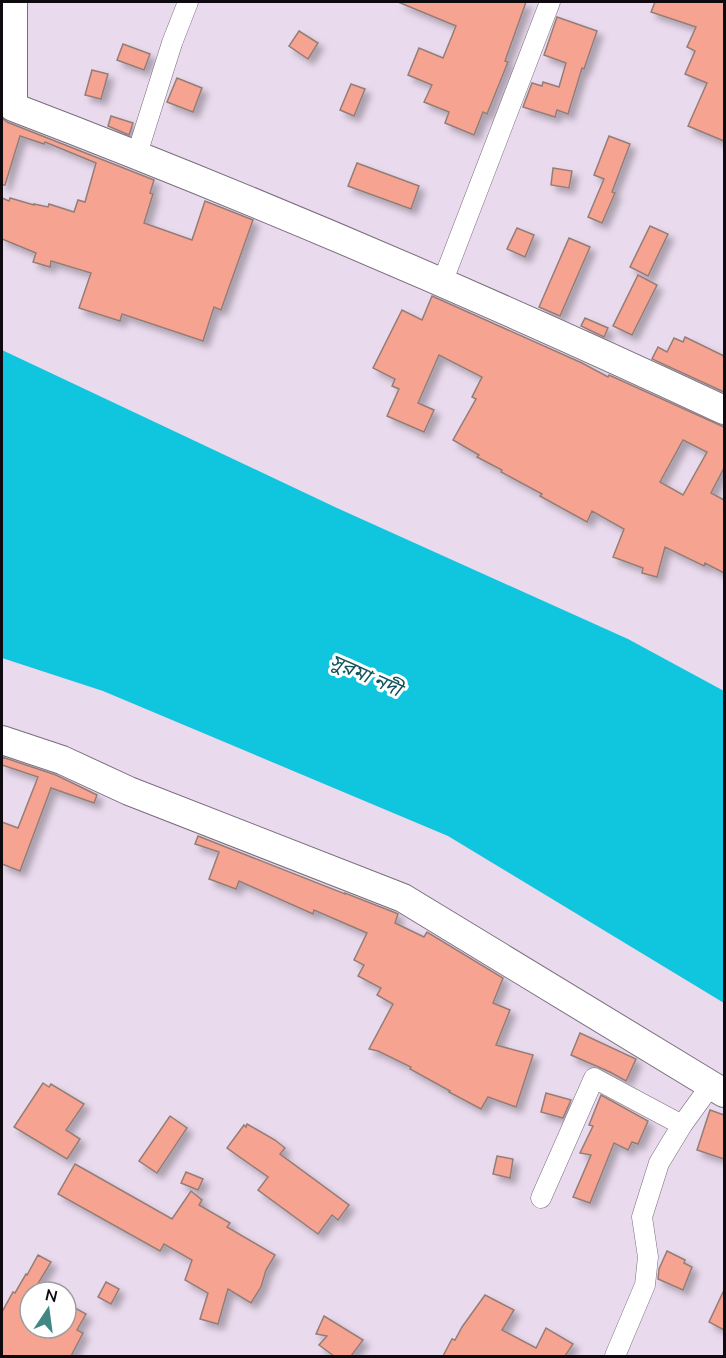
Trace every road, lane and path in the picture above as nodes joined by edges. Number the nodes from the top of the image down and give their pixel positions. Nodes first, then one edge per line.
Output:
1 (13, 2) edge
2 (188, 2) edge
3 (550, 2) edge
4 (7, 105) edge
5 (137, 154) junction
6 (442, 283) junction
7 (724, 410) edge
8 (2, 740) edge
9 (718, 1089) edge
10 (682, 1125) junction
11 (541, 1198) dead end
12 (615, 1356) edge

1 - 4 street
2 - 5 street
3 - 6 street
4 - 5 street
5 - 6 street
6 - 7 street
8 - 9 street
9 - 10 street
10 - 11 street
10 - 12 street

